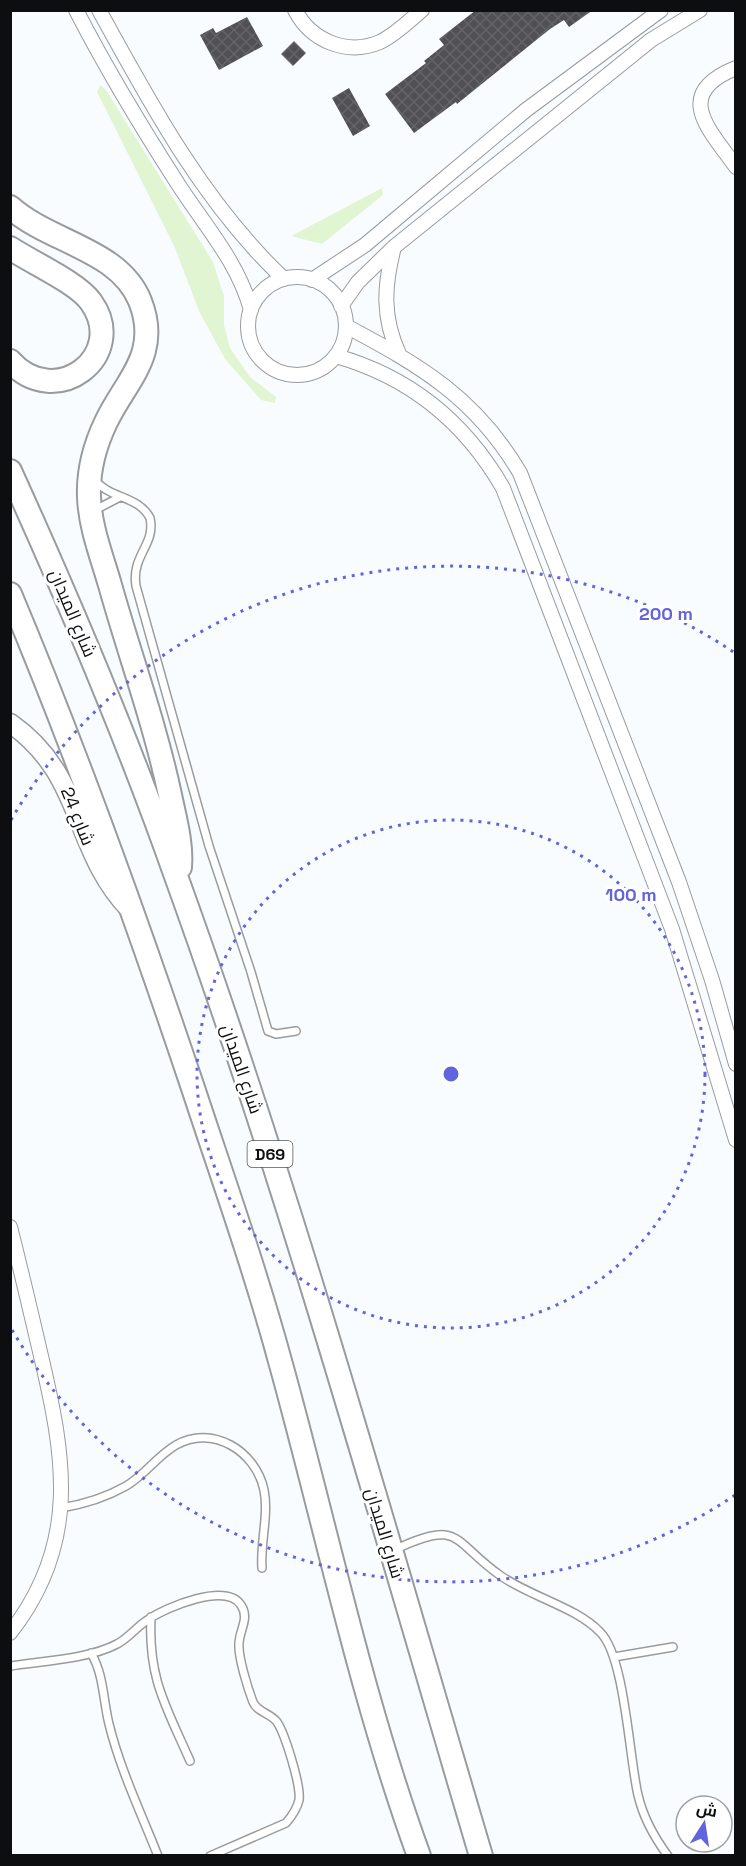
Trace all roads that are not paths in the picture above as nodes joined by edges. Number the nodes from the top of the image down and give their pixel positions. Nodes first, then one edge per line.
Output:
1 (76, 10) edge
2 (99, 10) edge
3 (295, 10) edge
4 (422, 10) edge
5 (661, 10) edge
6 (700, 10) edge
7 (735, 58) edge
8 (731, 70) edge
9 (526, 110) junction
10 (542, 129) junction
11 (735, 167) edge
12 (10, 207) edge
13 (394, 247) junction
14 (10, 248) edge
15 (284, 279) junction
16 (312, 280) junction
17 (341, 306) junction
18 (251, 310) junction
19 (346, 326) junction
20 (399, 354) junction
21 (336, 356) junction
22 (10, 361) edge
23 (10, 471) edge
24 (90, 474) junction
25 (120, 497) junction
26 (90, 514) junction
27 (10, 594) edge
28 (10, 723) edge
29 (178, 880) junction
30 (136, 917) junction
31 (296, 1031) dead end
32 (735, 1064) edge
33 (735, 1140) edge
34 (10, 1227) edge
35 (61, 1508) junction
36 (391, 1552) junction
37 (262, 1568) dead end
38 (151, 1617) junction
39 (10, 1633) edge
40 (672, 1647) dead end
41 (91, 1653) junction
42 (614, 1657) junction
43 (10, 1666) edge
44 (190, 1761) dead end
45 (158, 1856) edge
46 (210, 1856) edge
47 (419, 1856) edge
48 (481, 1856) edge
49 (668, 1856) edge

1 - 18 street
2 - 15 street
3 - 4 street
5 - 9 street
6 - 10 street
7 - 8 street
8 - 11 street
9 - 10 street
9 - 16 street
10 - 13 street
12 - 24 main road
13 - 17 street
13 - 20 street
14 - 22 main road
15 - 16 street
15 - 18 street
16 - 17 street
17 - 19 street
18 - 21 street
19 - 20 street
19 - 21 street
20 - 32 street
21 - 33 street
23 - 29 main road, شارع الميدان / D69
24 - 25 lane
24 - 26 main road
25 - 26 lane
25 - 31 lane
26 - 29 main road
27 - 30 main road, D69
28 - 30 street, شارع 24
29 - 36 main road, شارع الميدان / D69
30 - 47 main road, D69
34 - 35 street
35 - 37 lane
35 - 39 street
36 - 42 lane
36 - 48 main road, شارع الميدان / D69
38 - 41 lane
38 - 44 lane
38 - 46 lane
40 - 42 lane
41 - 43 lane
41 - 45 lane
42 - 49 lane

